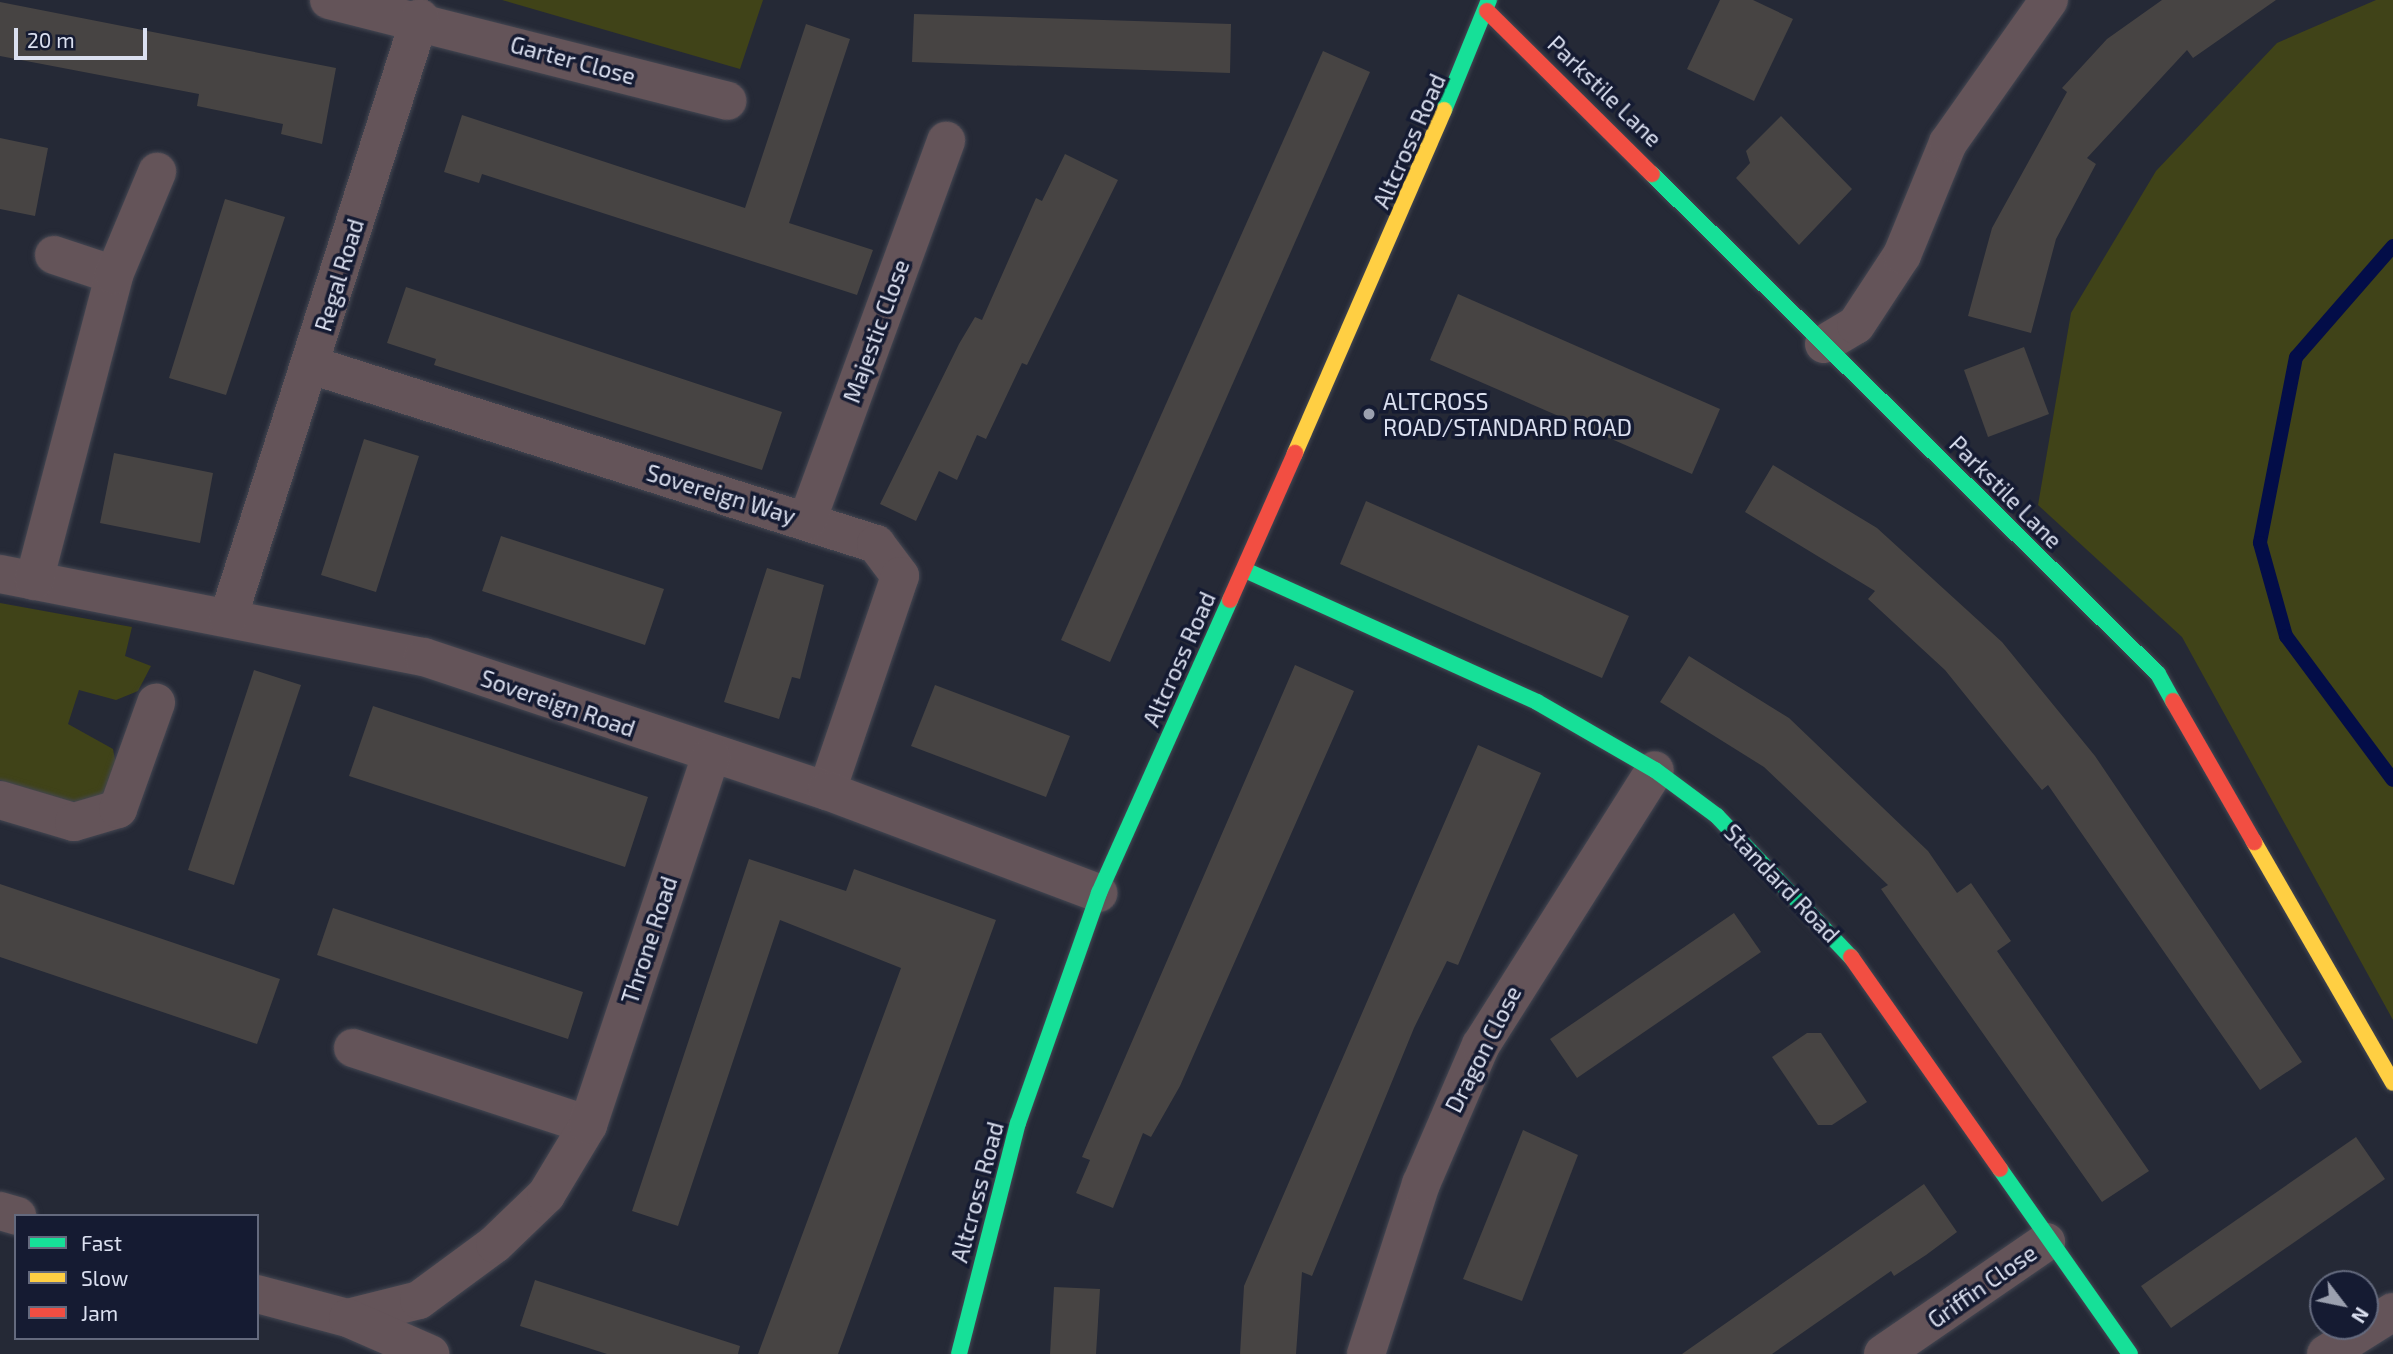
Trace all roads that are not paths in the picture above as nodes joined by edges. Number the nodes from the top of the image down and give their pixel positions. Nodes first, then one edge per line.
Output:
1 (329, 0) edge
2 (2049, 0) edge
3 (1488, 5) edge
4 (420, 18) junction
5 (727, 102) dead end
6 (946, 141) dead end
7 (157, 172) dead end
8 (54, 255) dead end
9 (114, 275) junction
10 (1824, 344) junction
11 (311, 365) junction
12 (807, 521) junction
13 (1245, 570) junction
14 (17, 578) edge
15 (228, 618) junction
16 (156, 703) dead end
17 (710, 756) junction
18 (1655, 770) junction
19 (827, 791) junction
20 (0, 800) edge
21 (1099, 893) junction
22 (353, 1048) dead end
23 (2393, 1083) edge
24 (588, 1125) junction
25 (2046, 1242) junction
26 (259, 1295) edge
27 (2393, 1312) edge
28 (348, 1318) junction
29 (430, 1354) edge
30 (959, 1354) edge
31 (1366, 1354) edge
32 (1883, 1354) edge
33 (2130, 1354) edge
34 (2326, 1354) edge

1 - 4 street
2 - 10 street
3 - 10 street, Parkstile Lane
3 - 13 street, Altcross Road
4 - 5 street, Garter Close
4 - 11 street, Regal Road
6 - 12 street, Majestic Close
7 - 9 street
8 - 9 street
9 - 14 street
10 - 23 street, Parkstile Lane
11 - 12 street, Sovereign Way
11 - 15 street, Regal Road
12 - 19 street, Sovereign Way
13 - 18 street, Standard Road
13 - 21 street, Altcross Road
14 - 15 street, Sovereign Road
15 - 17 street, Sovereign Road
16 - 20 street
17 - 19 street, Sovereign Road
17 - 24 street, Throne Road
18 - 25 street, Standard Road
18 - 31 street, Dragon Close
19 - 21 street, Sovereign Road
21 - 30 street, Altcross Road
22 - 24 street
24 - 28 street, Throne Road
25 - 32 street, Griffin Close
25 - 33 street, Standard Road
26 - 28 street, Throne Road
27 - 34 street
28 - 29 street

